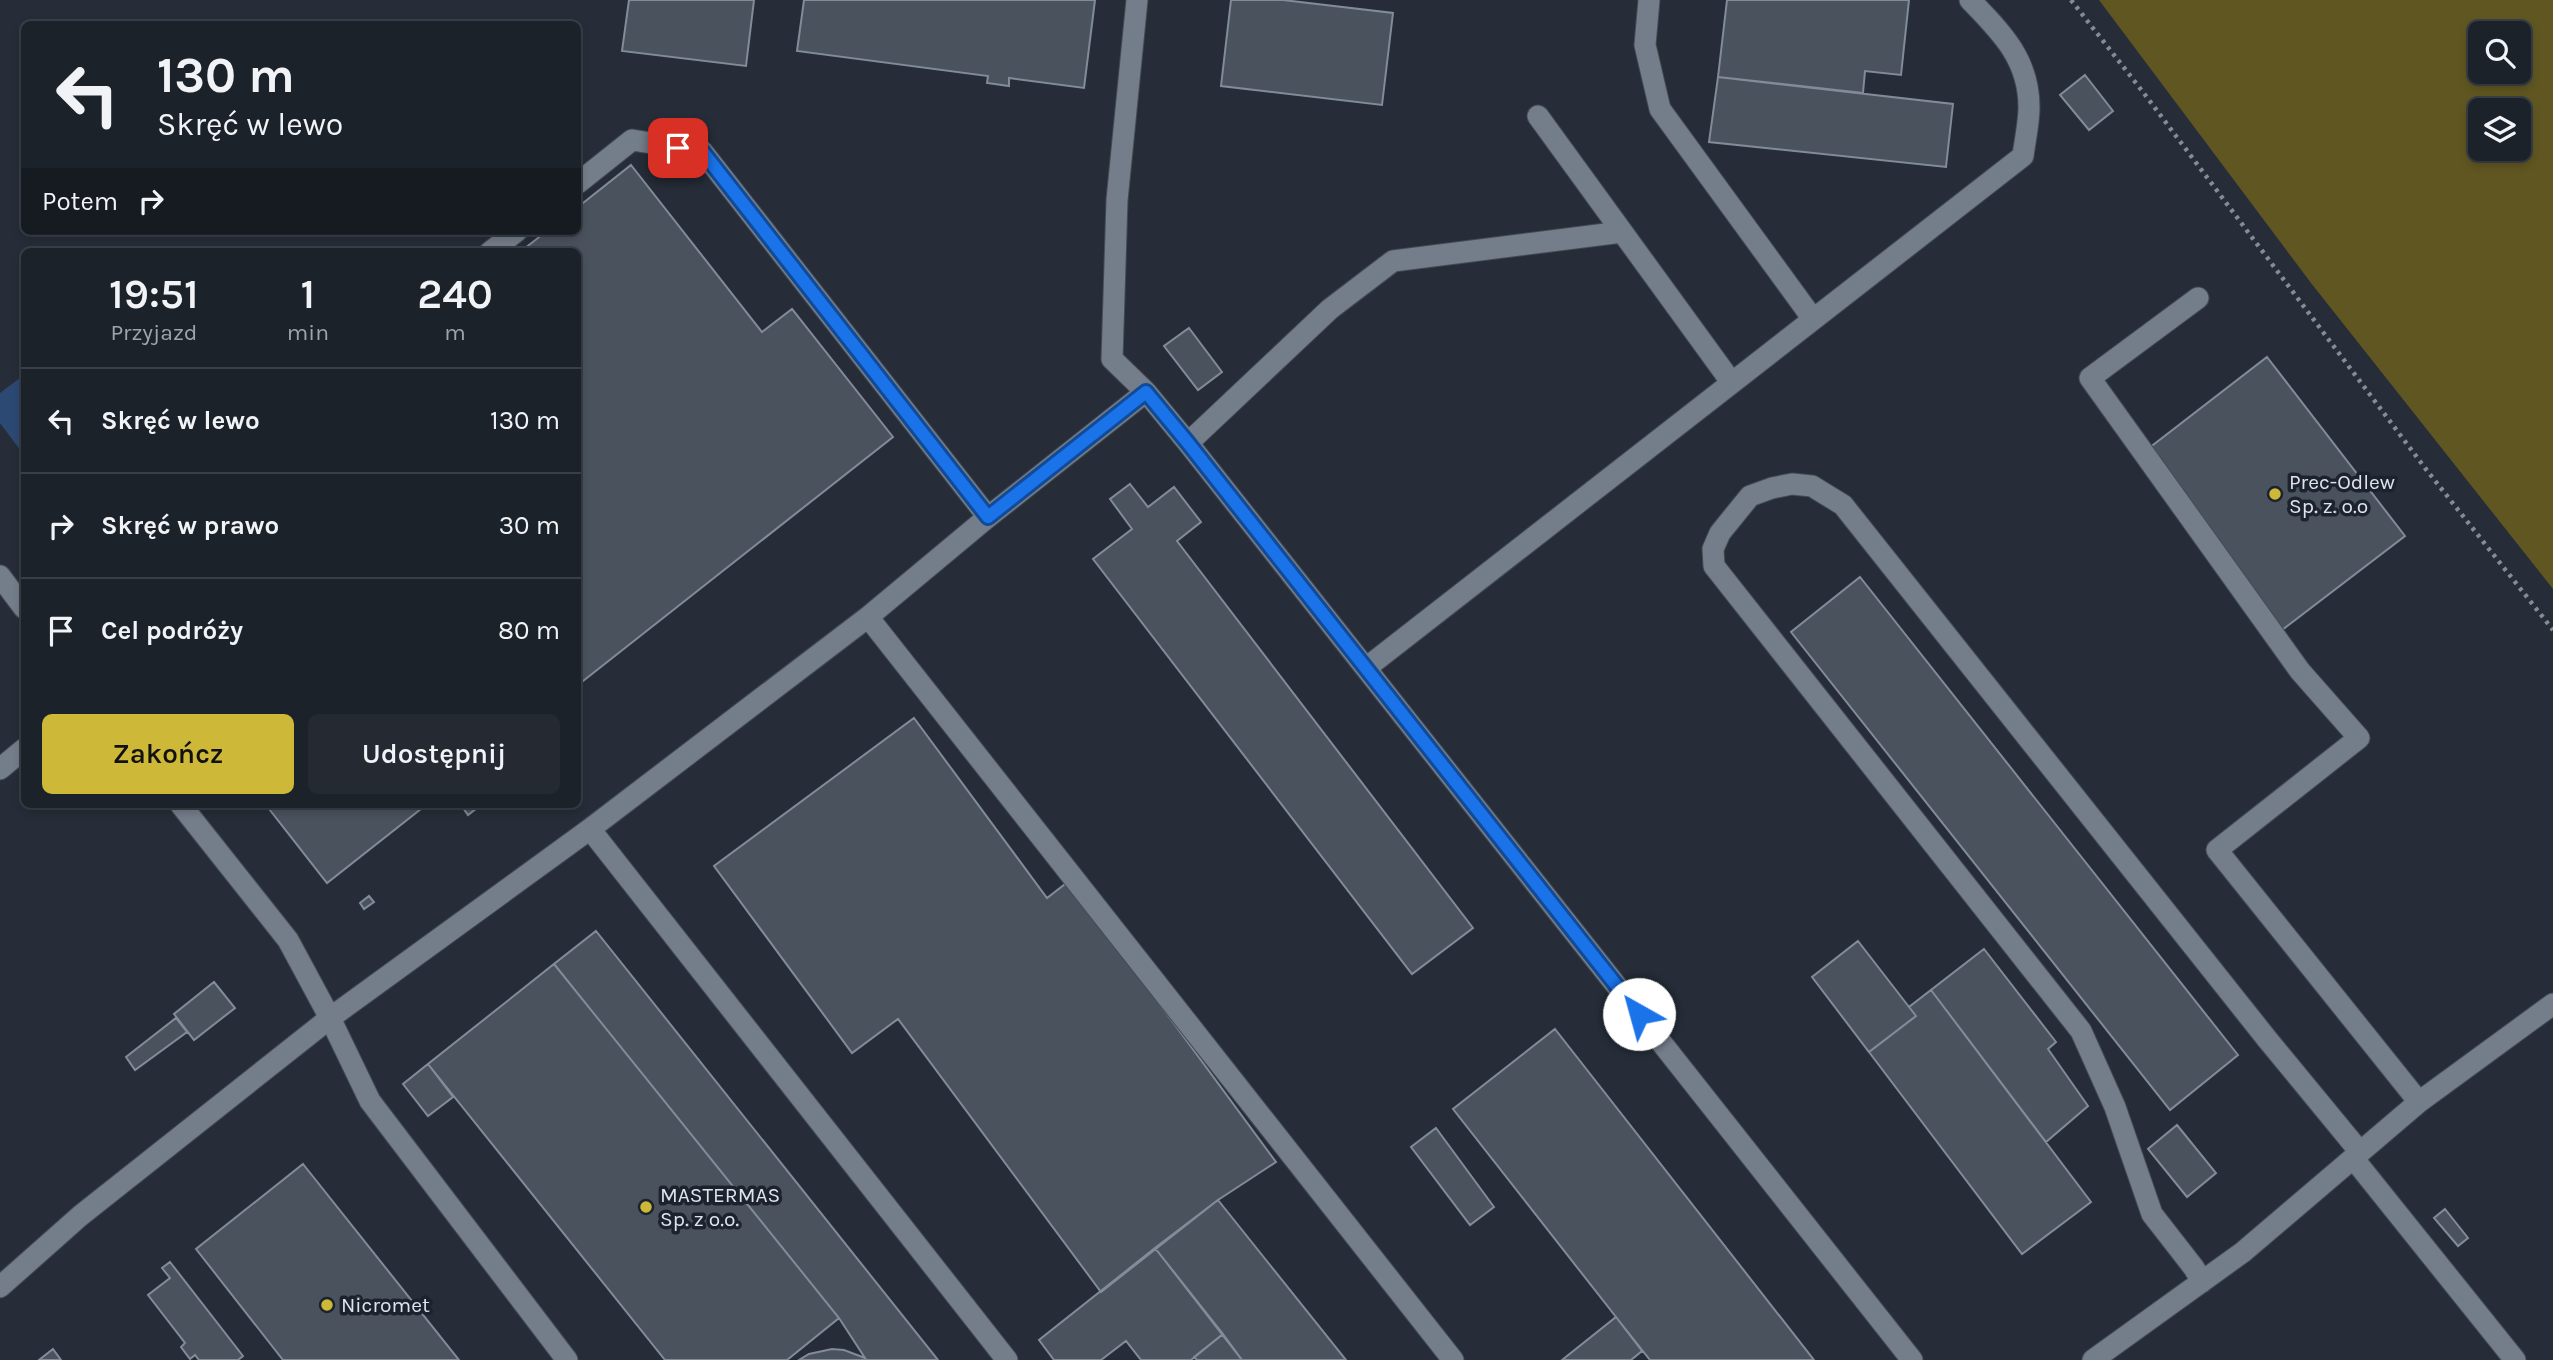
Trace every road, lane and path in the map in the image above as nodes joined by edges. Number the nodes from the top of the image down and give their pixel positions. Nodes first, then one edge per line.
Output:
1 (1137, 0) edge
2 (1649, 0) edge
3 (1970, 0) edge
4 (2071, 0) edge
5 (1538, 117) dead end
6 (581, 181) edge
7 (1622, 232) junction
8 (512, 235) edge
9 (495, 248) edge
10 (2198, 298) dead end
11 (1814, 319) junction
12 (1732, 383) junction
13 (1146, 392) junction
14 (1188, 443) junction
15 (988, 517) junction
16 (0, 576) edge
17 (21, 604) edge
18 (868, 617) junction
19 (2553, 630) edge
20 (1366, 668) junction
21 (21, 752) edge
22 (0, 769) edge
23 (183, 808) edge
24 (590, 829) junction
25 (2553, 1004) edge
26 (330, 1018) junction
27 (2419, 1102) junction
28 (2357, 1155) junction
29 (2202, 1282) junction
30 (0, 1287) edge
31 (567, 1360) edge
32 (1007, 1360) edge
33 (1453, 1360) edge
34 (1913, 1360) edge
35 (2093, 1360) edge
36 (2515, 1360) edge

1 - 13 lane
2 - 11 lane
3 - 11 lane
4 - 19 path
5 - 7 lane
6 - 15 lane
7 - 12 lane
7 - 14 lane
8 - 9 lane
10 - 27 lane
11 - 12 lane
12 - 20 lane
13 - 14 lane
13 - 15 lane
14 - 20 lane
15 - 18 lane
16 - 17 lane
18 - 24 lane
18 - 33 lane
20 - 34 lane
21 - 22 lane
23 - 26 lane
24 - 26 lane
24 - 32 lane
25 - 27 lane
26 - 30 lane
26 - 31 lane
27 - 28 lane
28 - 29 lane
28 - 29 lane
28 - 36 lane
29 - 35 lane

